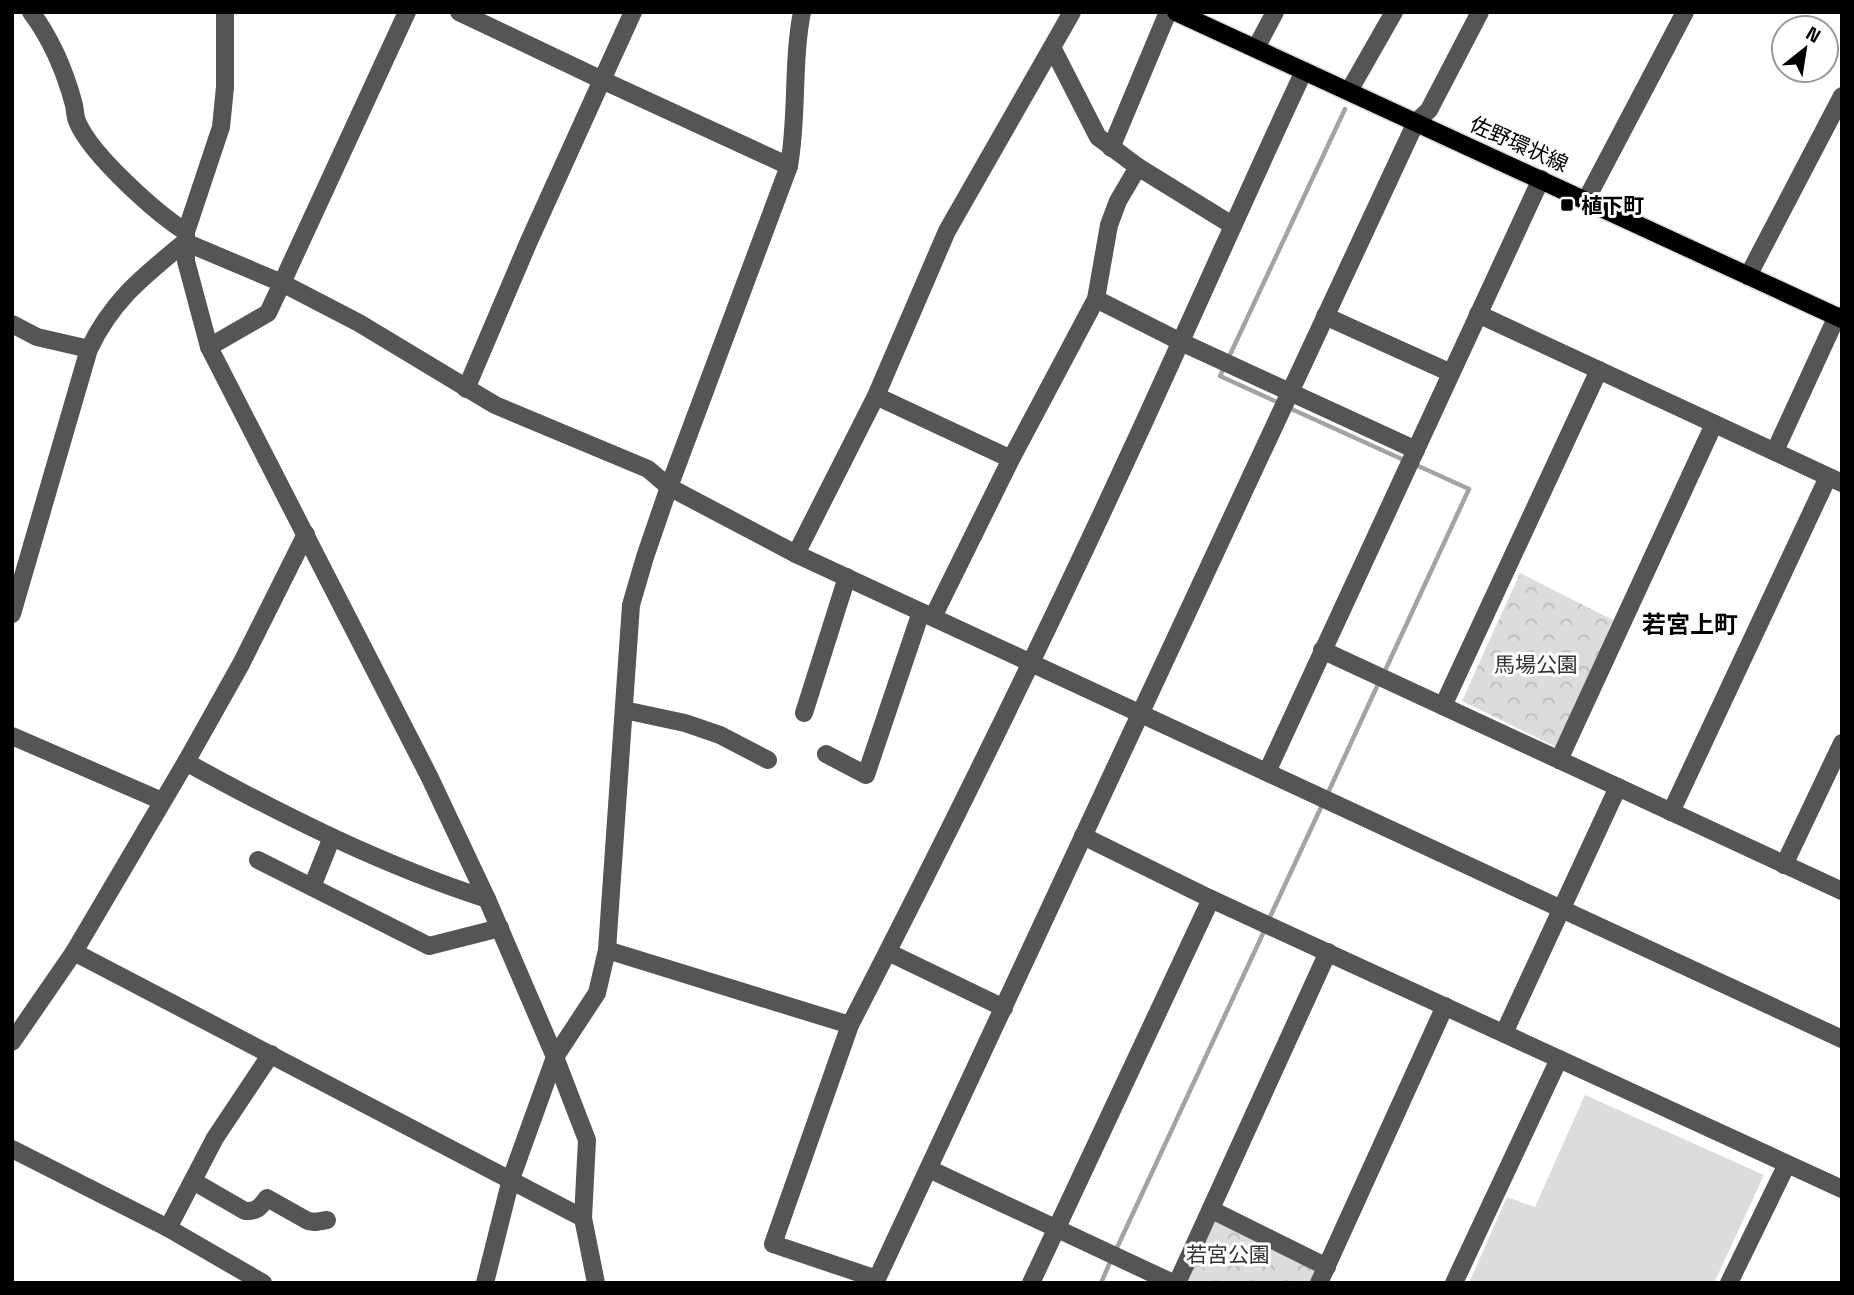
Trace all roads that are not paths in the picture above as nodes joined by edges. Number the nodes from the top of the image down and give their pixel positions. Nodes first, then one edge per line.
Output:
1 (31, 12) edge
2 (225, 12) edge
3 (407, 12) edge
4 (459, 12) edge
5 (633, 12) edge
6 (802, 12) edge
7 (1072, 12) edge
8 (1168, 12) edge
9 (1176, 12) edge
10 (1275, 12) edge
11 (1394, 12) edge
12 (1480, 12) edge
13 (1685, 12) edge
14 (1256, 48) junction
15 (1053, 49) junction
16 (1304, 71) junction
17 (602, 80) junction
18 (1349, 92) junction
19 (1842, 96) edge
20 (1416, 122) junction
21 (1111, 148) junction
22 (789, 166) junction
23 (1138, 167) junction
24 (1541, 179) junction
25 (1586, 200) junction
26 (1232, 225) junction
27 (186, 237) junction
28 (1748, 275) junction
29 (282, 283) junction
30 (1096, 299) junction
31 (1478, 314) junction
32 (1325, 316) junction
33 (1839, 317) edge
34 (12, 324) edge
35 (1181, 342) junction
36 (209, 347) junction
37 (89, 349) junction
38 (1599, 370) junction
39 (1451, 373) junction
40 (466, 389) junction
41 (1290, 392) junction
42 (876, 396) junction
43 (1714, 424) junction
44 (1416, 450) junction
45 (1775, 452) junction
46 (1011, 459) junction
47 (1835, 480) edge
48 (669, 487) junction
49 (306, 534) junction
50 (796, 554) junction
51 (847, 577) junction
52 (13, 606) edge
53 (927, 614) junction
54 (1322, 650) junction
55 (1030, 662) junction
56 (1443, 706) junction
57 (624, 710) junction
58 (804, 713) dead end
59 (1142, 713) junction
60 (12, 736) edge
61 (1842, 743) edge
62 (826, 754) dead end
63 (768, 760) dead end
64 (1559, 760) junction
65 (186, 762) junction
66 (1267, 772) junction
67 (1618, 787) junction
68 (163, 801) junction
69 (1671, 812) junction
70 (1083, 836) junction
71 (332, 837) junction
72 (258, 860) dead end
73 (1784, 865) junction
74 (312, 887) junction
75 (1842, 891) edge
76 (487, 899) junction
77 (1212, 899) junction
78 (1562, 909) junction
79 (500, 928) junction
80 (607, 950) junction
81 (888, 951) junction
82 (1328, 952) junction
83 (74, 953) junction
84 (1445, 1006) junction
85 (1004, 1008) junction
86 (850, 1025) junction
87 (1504, 1033) junction
88 (1841, 1038) edge
89 (12, 1042) edge
90 (271, 1054) junction
91 (555, 1057) junction
92 (1559, 1059) junction
93 (12, 1149) edge
94 (1787, 1164) junction
95 (929, 1169) junction
96 (511, 1179) junction
97 (193, 1181) junction
98 (1842, 1189) edge
99 (1212, 1210) junction
100 (583, 1218) junction
101 (327, 1220) dead end
102 (168, 1228) junction
103 (1057, 1229) junction
104 (1323, 1275) edge
105 (876, 1281) edge
106 (263, 1283) edge
107 (485, 1283) edge
108 (596, 1283) edge
109 (1031, 1283) edge
110 (1175, 1283) edge
111 (1454, 1283) edge
112 (1729, 1283) edge

1 - 27 street
2 - 27 street
3 - 29 street
4 - 17 street
5 - 17 street
6 - 22 street
7 - 15 street
8 - 21 street
9 - 14 main road, 佐野環状線
10 - 14 street
11 - 18 street
12 - 20 street
13 - 25 street
14 - 16 main road, 佐野環状線
15 - 21 street
15 - 42 street
16 - 18 main road, 佐野環状線
16 - 26 street
17 - 22 street
17 - 40 street
18 - 20 main road, 佐野環状線
19 - 28 street
20 - 24 main road, 佐野環状線
20 - 32 street
21 - 23 street
22 - 48 street
23 - 26 street
23 - 30 street
24 - 25 main road, 佐野環状線
24 - 31 street
25 - 28 main road, 佐野環状線
26 - 35 street
27 - 29 street
27 - 36 street
27 - 37 street
28 - 33 main road, 佐野環状線
29 - 36 street
29 - 40 street
30 - 35 street
30 - 46 street
31 - 38 street
31 - 39 street
32 - 39 street
32 - 41 street
33 - 45 street
34 - 37 street
35 - 41 street
35 - 55 street
36 - 49 street
37 - 52 street
38 - 43 street
38 - 56 street
39 - 44 street
40 - 48 street
41 - 44 street
41 - 59 street
42 - 46 street
42 - 50 street
43 - 45 street
43 - 64 street
44 - 54 street
45 - 47 street
46 - 53 street
47 - 69 street
48 - 50 street
48 - 57 street
49 - 65 street
49 - 76 street
50 - 51 street
51 - 53 street
51 - 58 street
53 - 55 street
53 - 62 street
54 - 56 street
54 - 66 street
55 - 59 street
55 - 81 street
56 - 64 street
57 - 63 street
57 - 80 street
59 - 66 street
59 - 70 street
60 - 68 street
61 - 73 street
64 - 67 street
65 - 68 street
65 - 71 street
66 - 78 street
67 - 69 street
67 - 78 street
68 - 83 street
69 - 73 street
70 - 77 street
70 - 85 street
71 - 74 street
71 - 76 street
72 - 74 street
73 - 75 street
74 - 79 street
76 - 79 street
77 - 82 street
77 - 103 street
78 - 87 street
78 - 88 street
79 - 91 street
80 - 86 street
80 - 91 street
81 - 85 street
81 - 86 street
82 - 84 street
82 - 99 street
83 - 89 street
83 - 90 street
84 - 87 street
84 - 104 street
85 - 95 street
86 - 105 street
87 - 92 street
90 - 96 street
90 - 97 street
91 - 96 street
91 - 100 street
92 - 94 street
92 - 111 street
93 - 102 street
94 - 98 street
94 - 112 street
95 - 103 street
95 - 105 street
96 - 100 street
96 - 107 street
97 - 101 street
97 - 102 street
99 - 104 street
99 - 110 street
100 - 108 street
102 - 106 street
103 - 109 street
103 - 110 street

